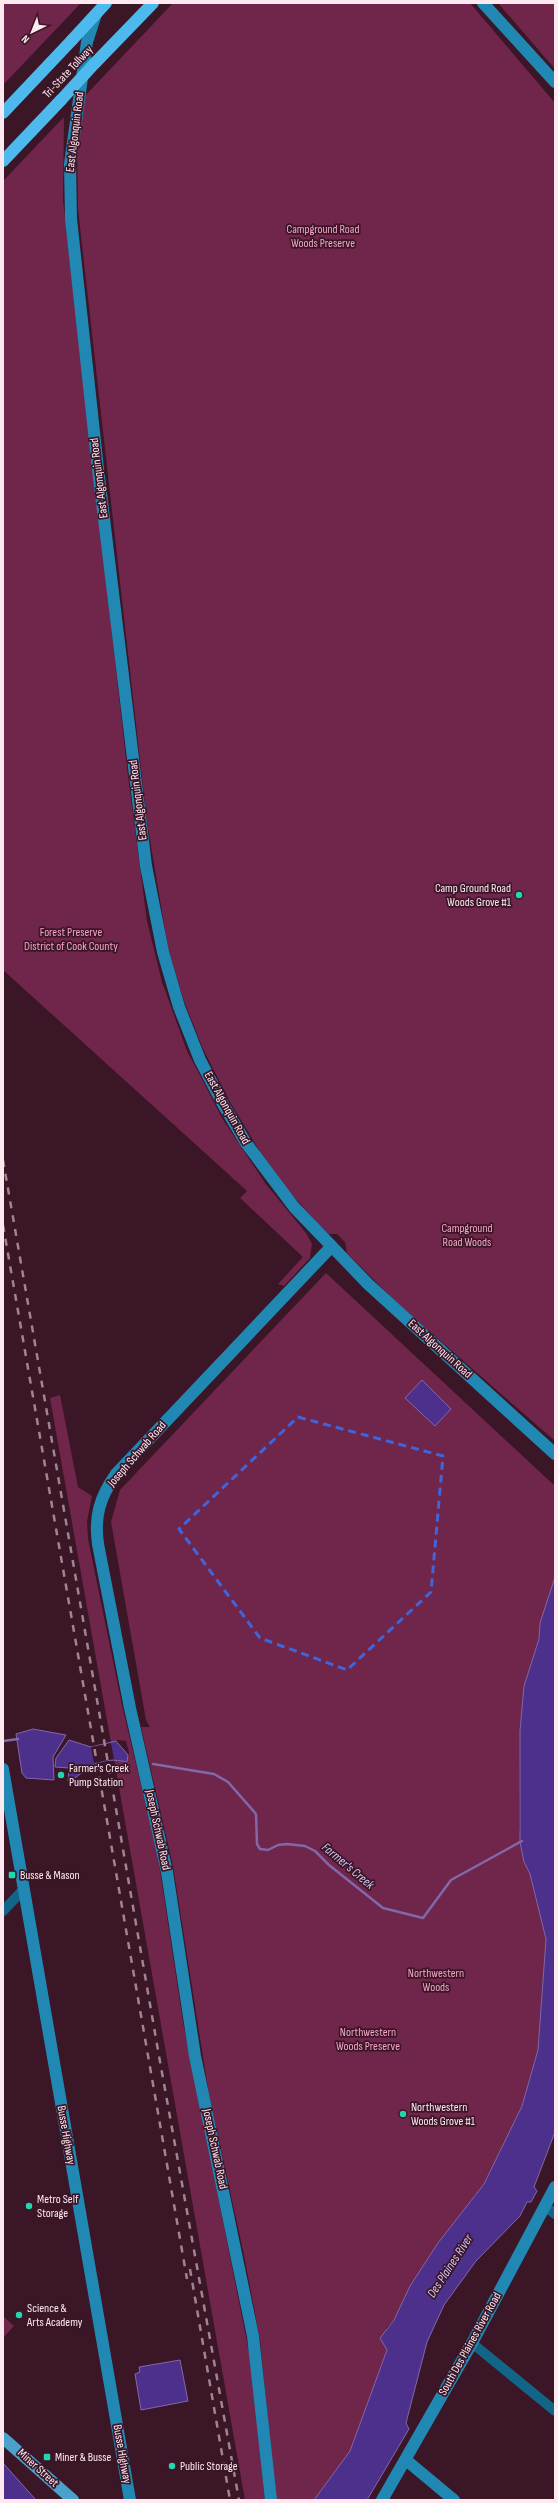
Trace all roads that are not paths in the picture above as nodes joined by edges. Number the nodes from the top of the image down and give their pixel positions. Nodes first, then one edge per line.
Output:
1 (99, 3) edge
2 (106, 3) edge
3 (154, 3) edge
4 (483, 3) edge
5 (533, 60) junction
6 (555, 82) edge
7 (555, 92) edge
8 (3, 113) edge
9 (3, 161) edge
10 (330, 1247) junction
11 (555, 1454) edge
12 (3, 1769) edge
13 (5, 1796) edge
14 (23, 1890) junction
15 (3, 1911) edge
16 (555, 2187) edge
17 (550, 2210) edge
18 (472, 2343) junction
19 (555, 2412) edge
20 (3, 2438) edge
21 (406, 2460) junction
22 (73, 2500) edge
23 (130, 2500) edge
24 (271, 2500) edge
25 (382, 2500) edge
26 (454, 2500) edge

1 - 10 main road, East Algonquin Road
2 - 8 highway, Tri-State Tollway, bridge
3 - 9 highway, Tri-State Tollway, bridge
4 - 5 main road
5 - 6 main road
5 - 7 main road
10 - 11 main road, East Algonquin Road
10 - 24 main road, Joseph Schwab Road
12 - 13 main road, Busse Highway
13 - 14 main road, Busse Highway
14 - 15 street
14 - 23 main road, Busse Highway
16 - 17 main road, South Des Plaines River Road
17 - 18 main road, South Des Plaines River Road
18 - 19 street
18 - 21 main road, South Des Plaines River Road
20 - 22 main road, Miner Street
21 - 25 main road, South Des Plaines River Road
21 - 26 main road

